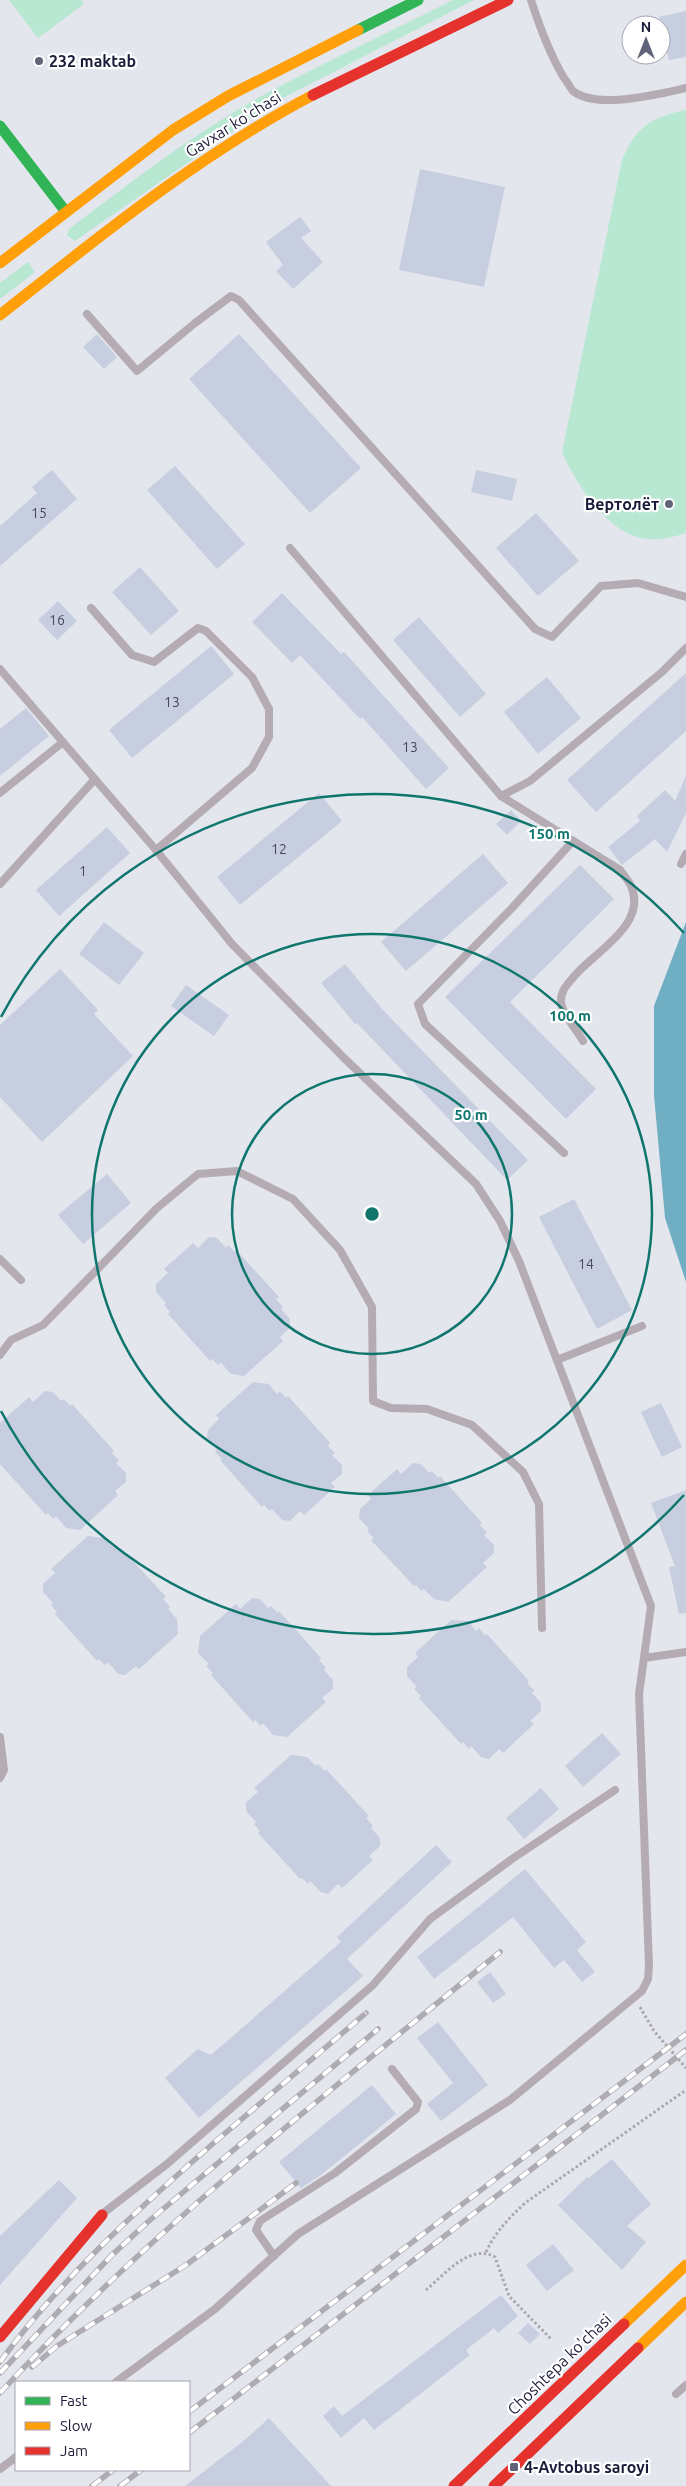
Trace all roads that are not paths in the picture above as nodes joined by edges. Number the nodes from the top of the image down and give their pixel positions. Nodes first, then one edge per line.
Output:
1 (418, 0) edge
2 (508, 0) edge
3 (531, 0) edge
4 (686, 88) edge
5 (0, 126) edge
6 (66, 212) junction
7 (30, 239) junction
8 (49, 242) dead end
9 (57, 251) dead end
10 (0, 263) edge
11 (56, 272) junction
12 (87, 314) dead end
13 (0, 315) edge
14 (290, 548) dead end
15 (686, 597) edge
16 (91, 608) dead end
17 (686, 648) edge
18 (0, 669) edge
19 (63, 742) junction
20 (95, 779) junction
21 (0, 793) edge
22 (501, 796) junction
23 (573, 841) junction
24 (156, 850) junction
25 (686, 854) edge
26 (682, 864) dead end
27 (0, 884) edge
28 (583, 1041) dead end
29 (564, 1153) dead end
30 (0, 1259) edge
31 (21, 1280) dead end
32 (642, 1326) dead end
33 (0, 1355) edge
34 (557, 1360) junction
35 (542, 1628) dead end
36 (686, 1652) edge
37 (644, 1658) junction
38 (0, 1737) edge
39 (0, 1778) edge
40 (615, 1790) dead end
41 (392, 2069) dead end
42 (102, 2214) joint
43 (274, 2256) junction
44 (686, 2265) edge
45 (686, 2302) edge
46 (0, 2337) edge
47 (117, 2381) edge
48 (686, 2385) edge
49 (676, 2394) dead end
50 (15, 2458) edge
51 (0, 2469) edge
52 (454, 2486) edge
53 (494, 2486) edge

1 - 6 main road, Gavxar ko'chasi
2 - 11 main road, Gavxar ko'chasi
3 - 4 lane
5 - 6 main road
6 - 7 main road, Gavxar ko'chasi
7 - 8 main road
7 - 10 main road, Gavxar ko'chasi
9 - 11 main road
11 - 13 main road, Gavxar ko'chasi
12 - 15 lane
14 - 22 lane
16 - 24 lane
17 - 22 lane
18 - 19 lane
19 - 20 lane
19 - 21 lane
20 - 24 lane
20 - 27 lane
22 - 23 lane
23 - 28 lane
23 - 29 lane
24 - 34 lane
25 - 26 lane
30 - 31 lane
32 - 34 lane
33 - 35 lane
34 - 37 lane
36 - 37 lane
37 - 43 lane
38 - 39 lane
40 - 42 lane
41 - 43 lane
42 - 46 main road
43 - 47 lane
44 - 52 main road, Choshtepa ko'chasi
45 - 53 main road
48 - 49 lane
50 - 51 lane

